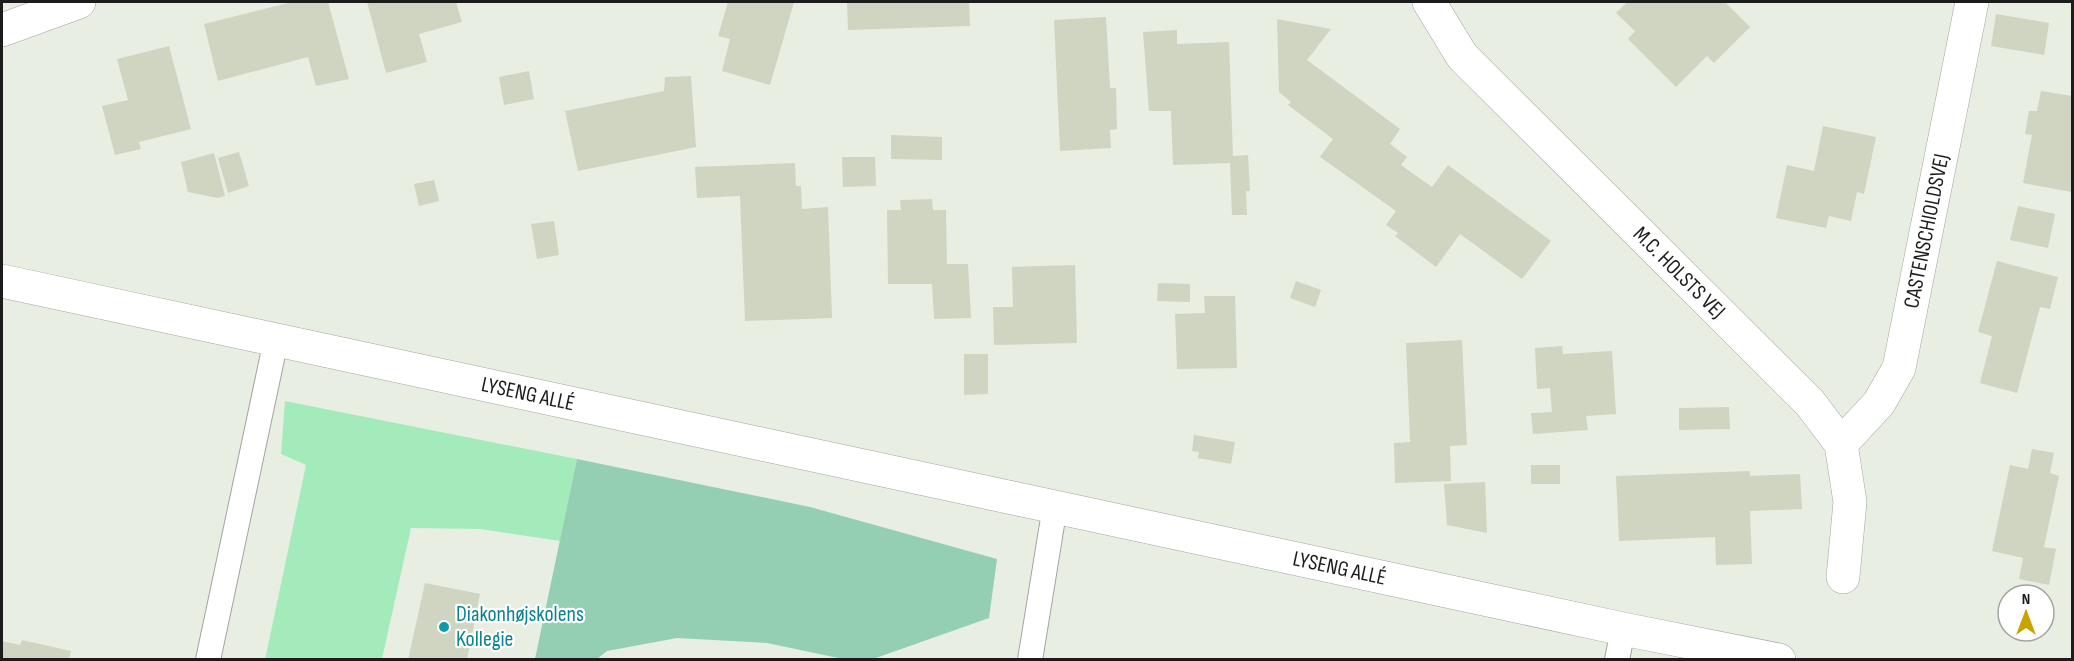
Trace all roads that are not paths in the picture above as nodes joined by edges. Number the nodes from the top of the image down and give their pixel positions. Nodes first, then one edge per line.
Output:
1 (80, 2) edge
2 (1429, 2) edge
3 (1972, 2) edge
4 (2, 30) edge
5 (2, 281) edge
6 (276, 340) junction
7 (1841, 444) junction
8 (1055, 506) junction
9 (1844, 577) dead end
10 (1620, 644) edge
11 (208, 660) edge
12 (1030, 660) edge
13 (1779, 660) edge

1 - 4 street
2 - 7 street, M.C. HOLSTS VEJ
3 - 7 street, CASTENSCHIOLDSVEJ
5 - 6 street, LYSENG ALLÉ
6 - 8 street, LYSENG ALLÉ
6 - 11 lane
7 - 9 street, M.C. HOLSTS VEJ
8 - 10 street, LYSENG ALLÉ
8 - 12 lane
10 - 13 street, LYSENG ALLÉ

